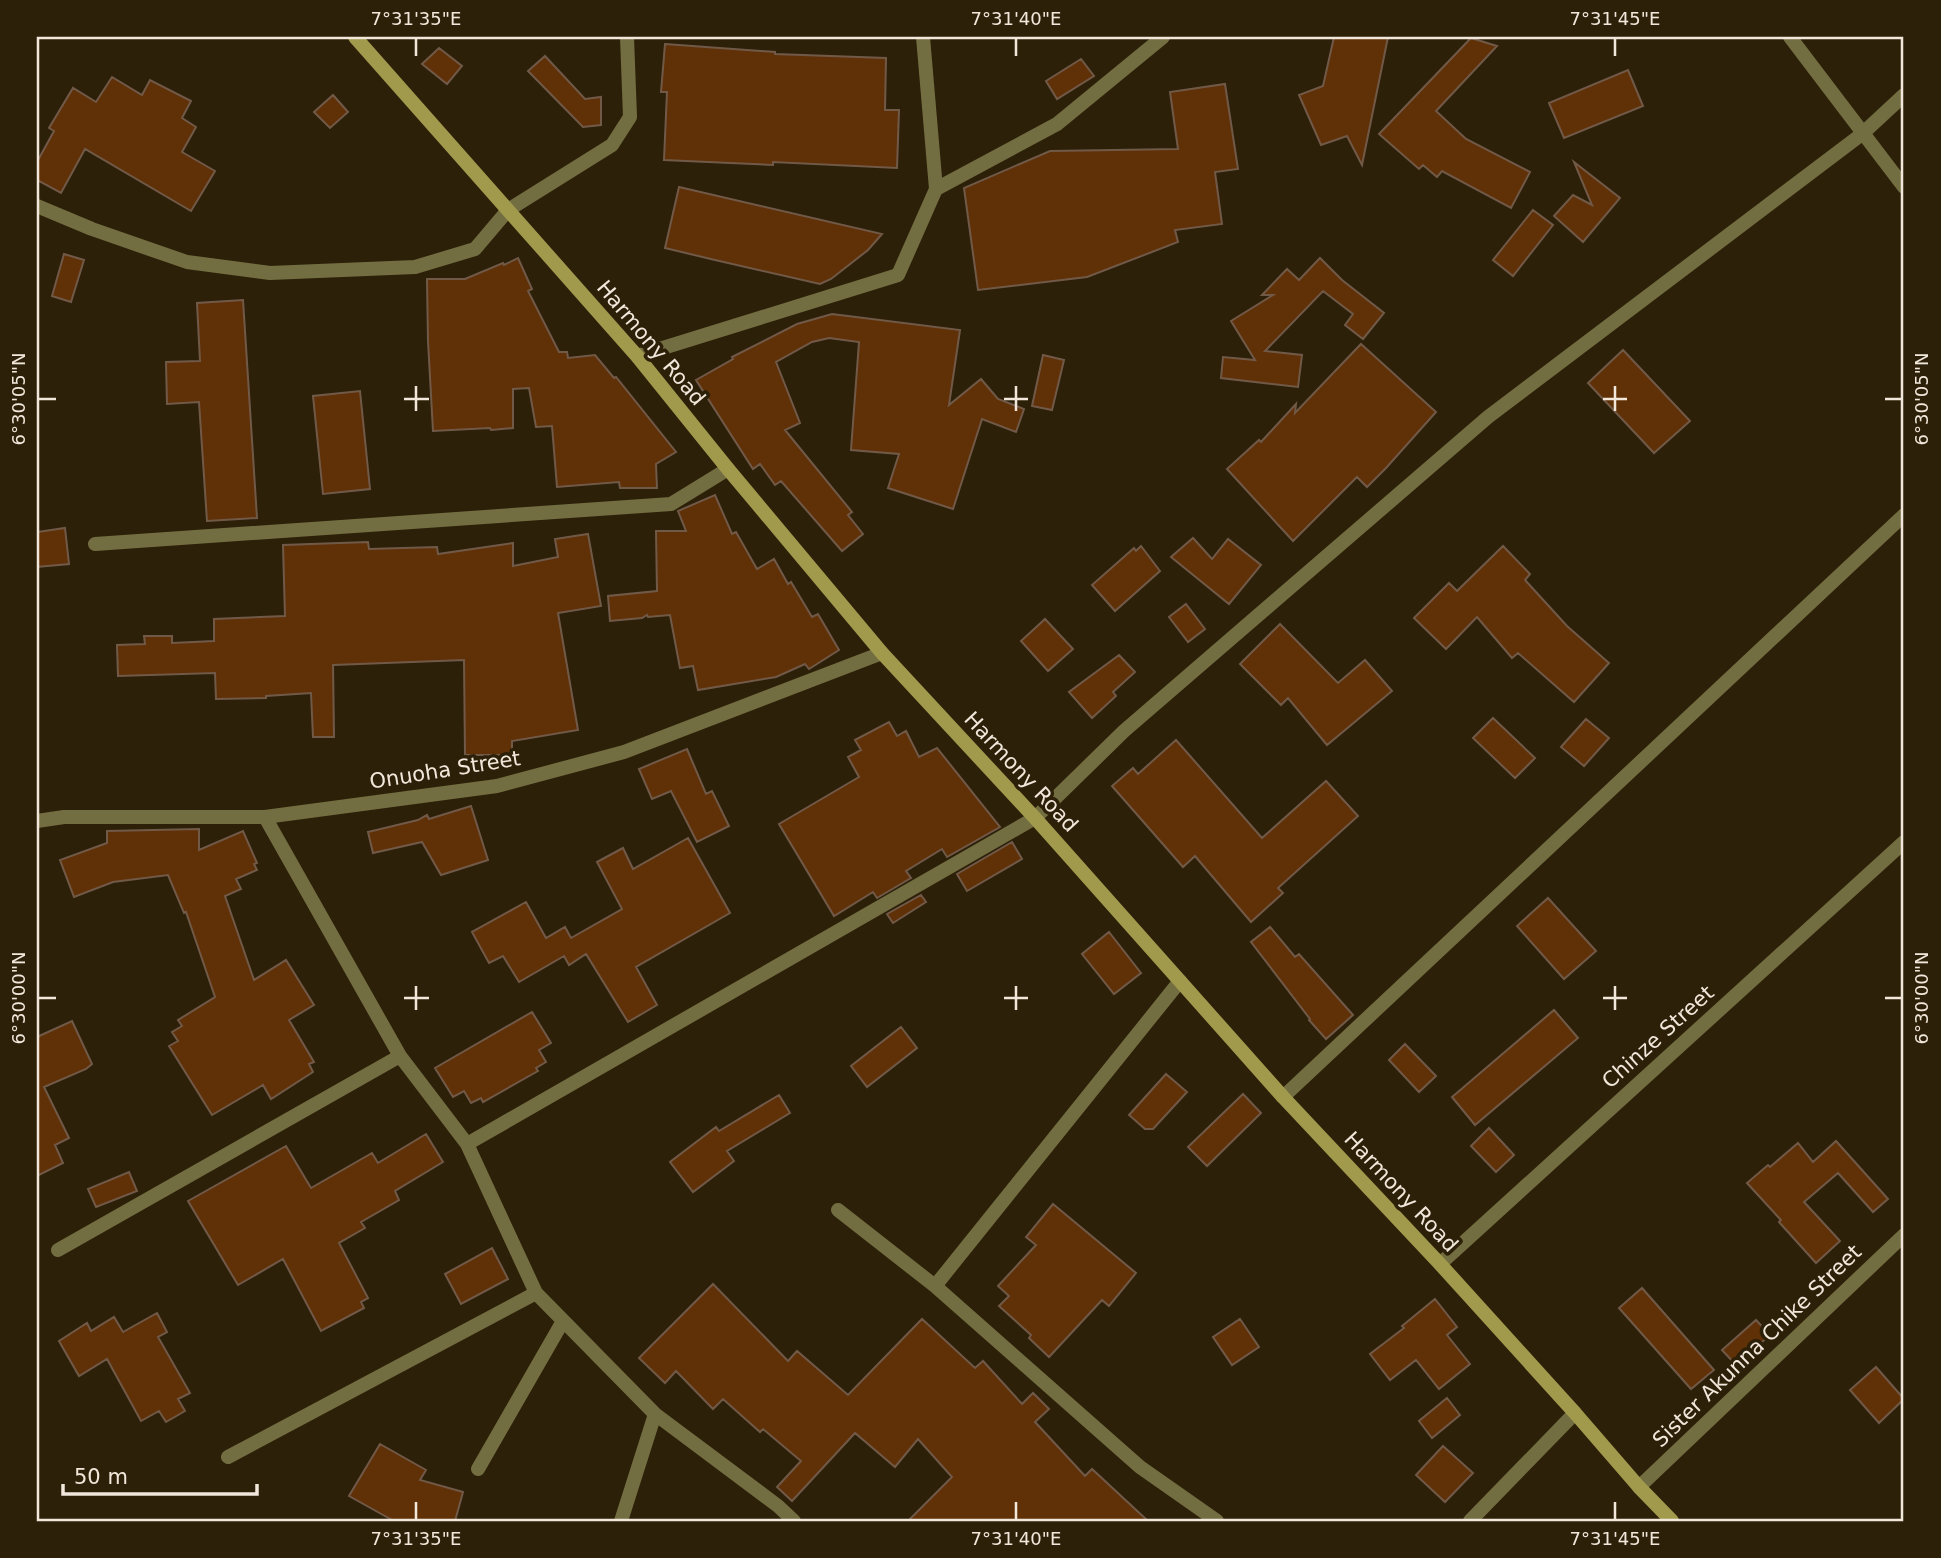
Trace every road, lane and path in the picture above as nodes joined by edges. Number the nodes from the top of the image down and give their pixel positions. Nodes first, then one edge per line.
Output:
1 (627, 37) edge
2 (923, 37) edge
3 (1163, 37) edge
4 (1790, 37) edge
5 (357, 38) edge
6 (1904, 95) edge
7 (1862, 134) junction
8 (1904, 187) edge
9 (936, 189) junction
10 (37, 206) edge
11 (508, 210) junction
12 (637, 356) junction
13 (728, 469) junction
14 (1904, 515) edge
15 (95, 544) dead end
16 (882, 653) junction
17 (265, 817) junction
18 (1035, 818) junction
19 (37, 821) edge
20 (1904, 842) edge
21 (1180, 981) junction
22 (400, 1056) junction
23 (1283, 1097) junction
24 (467, 1144) junction
25 (838, 1210) dead end
26 (1904, 1235) edge
27 (58, 1251) dead end
28 (1440, 1264) junction
29 (935, 1286) junction
30 (536, 1293) junction
31 (563, 1321) junction
32 (1575, 1413) junction
33 (654, 1415) junction
34 (228, 1457) dead end
35 (478, 1469) dead end
36 (1639, 1487) junction
37 (621, 1521) edge
38 (794, 1521) edge
39 (1217, 1521) edge
40 (1470, 1521) edge
41 (1672, 1521) edge

1 - 11 street
2 - 9 street
3 - 9 street
4 - 7 street
5 - 11 main road, Harmony Road
6 - 7 street
7 - 8 street
7 - 18 street
9 - 12 street
10 - 11 street
11 - 12 main road, Harmony Road
12 - 13 main road, Harmony Road
13 - 15 street
13 - 16 main road, Harmony Road
14 - 23 street
16 - 17 street, Onuoha Street
16 - 18 main road, Harmony Road
17 - 19 street, Onuoha Street
17 - 22 street
18 - 21 main road, Harmony Road
18 - 24 street
20 - 28 street, Chinze Street
21 - 23 main road, Harmony Road
21 - 29 street
22 - 24 street
22 - 27 street
23 - 28 main road, Harmony Road
24 - 30 street
25 - 29 street
26 - 36 street, Sister Akunna Chike Street
28 - 32 main road, Harmony Road
29 - 39 street
30 - 31 street
30 - 34 street
31 - 33 street
31 - 35 street
32 - 36 main road, Harmony Road
32 - 40 street
33 - 37 street
33 - 38 street
36 - 41 main road, Harmony Road

